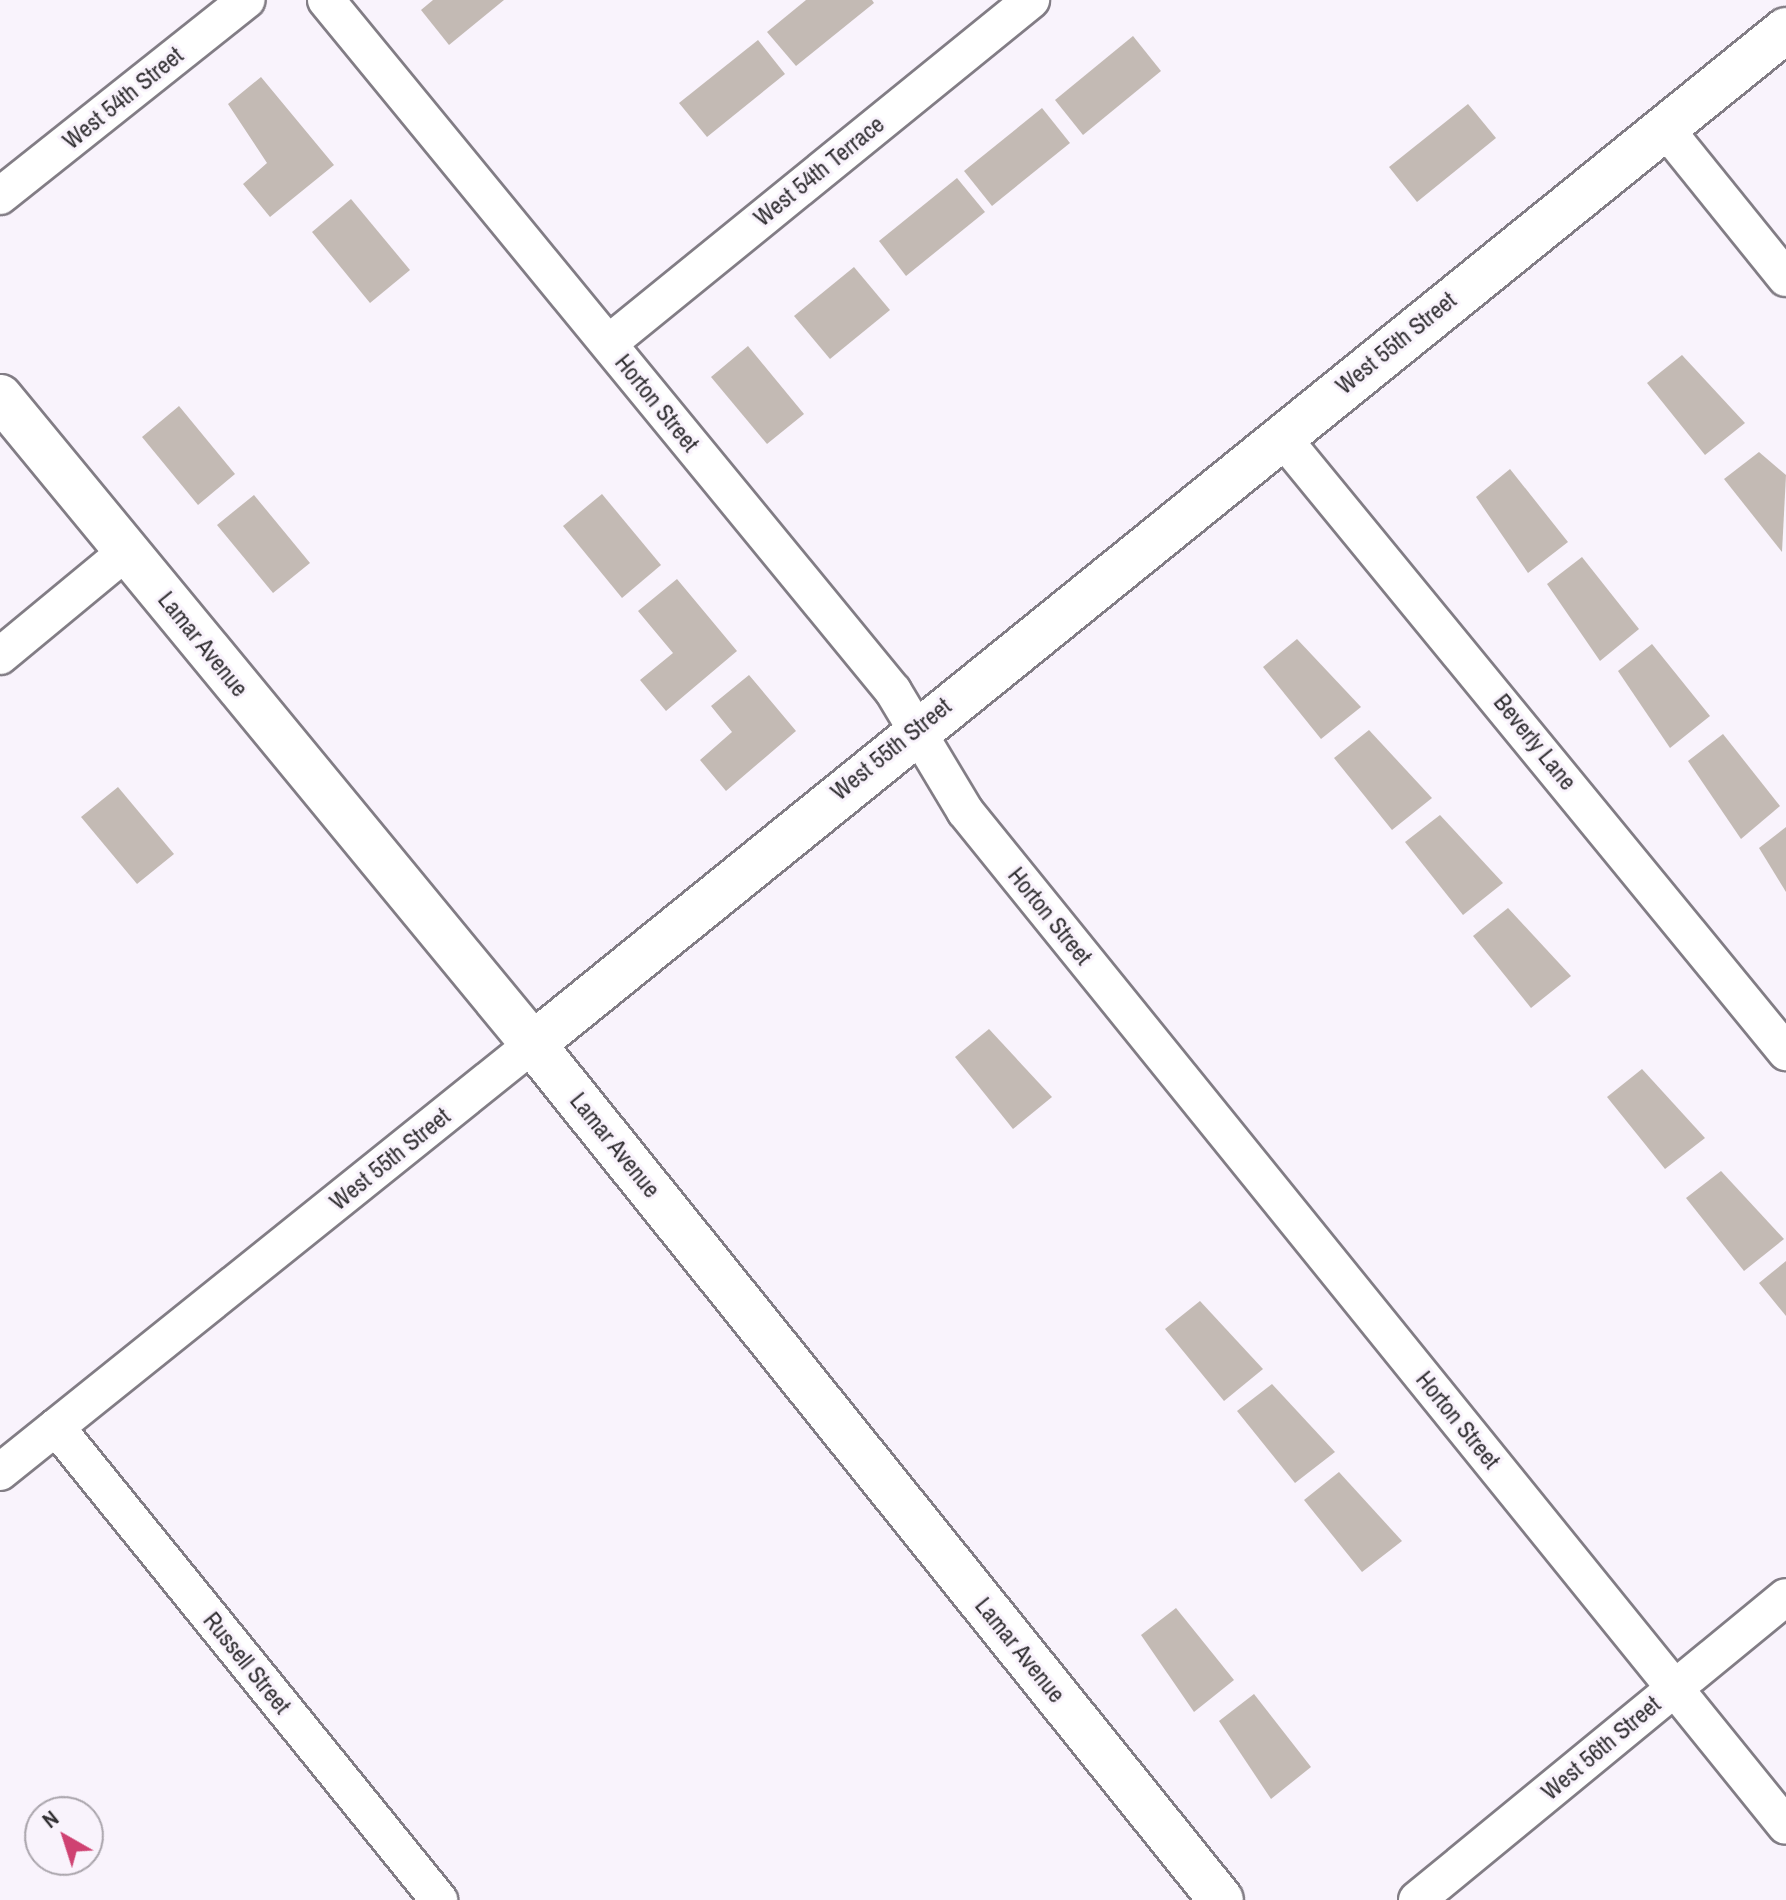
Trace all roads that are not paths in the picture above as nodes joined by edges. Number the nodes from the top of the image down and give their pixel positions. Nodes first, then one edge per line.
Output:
1 (246, 0) edge
2 (326, 0) edge
3 (1031, 0) edge
4 (1786, 30) edge
5 (1664, 127) junction
6 (0, 196) edge
7 (1786, 278) edge
8 (609, 343) junction
9 (0, 397) edge
10 (1281, 436) junction
11 (127, 551) junction
12 (0, 656) edge
13 (913, 730) junction
14 (533, 1044) junction
15 (1786, 1052) edge
16 (56, 1427) junction
17 (0, 1472) edge
18 (1786, 1597) edge
19 (1674, 1687) junction
20 (1786, 1826) edge
21 (439, 1900) edge
22 (1221, 1900) edge
23 (1417, 1900) edge

1 - 6 street, West 54th Street
2 - 8 street, Horton Street
3 - 8 street, West 54th Terrace
4 - 5 street, West 55th Street
5 - 7 street
5 - 10 street, West 55th Street
8 - 13 street, Horton Street
9 - 11 street, Lamar Avenue
10 - 13 street, West 55th Street
10 - 15 street, Beverly Lane
11 - 12 street
11 - 14 street, Lamar Avenue
13 - 14 street, West 55th Street
13 - 19 street, Horton Street
14 - 16 street, West 55th Street
14 - 22 street, Lamar Avenue
16 - 17 street, West 55th Street
16 - 21 street, Russell Street
18 - 19 street, West 56th Street
19 - 20 street, Horton Street
19 - 23 street, West 56th Street

